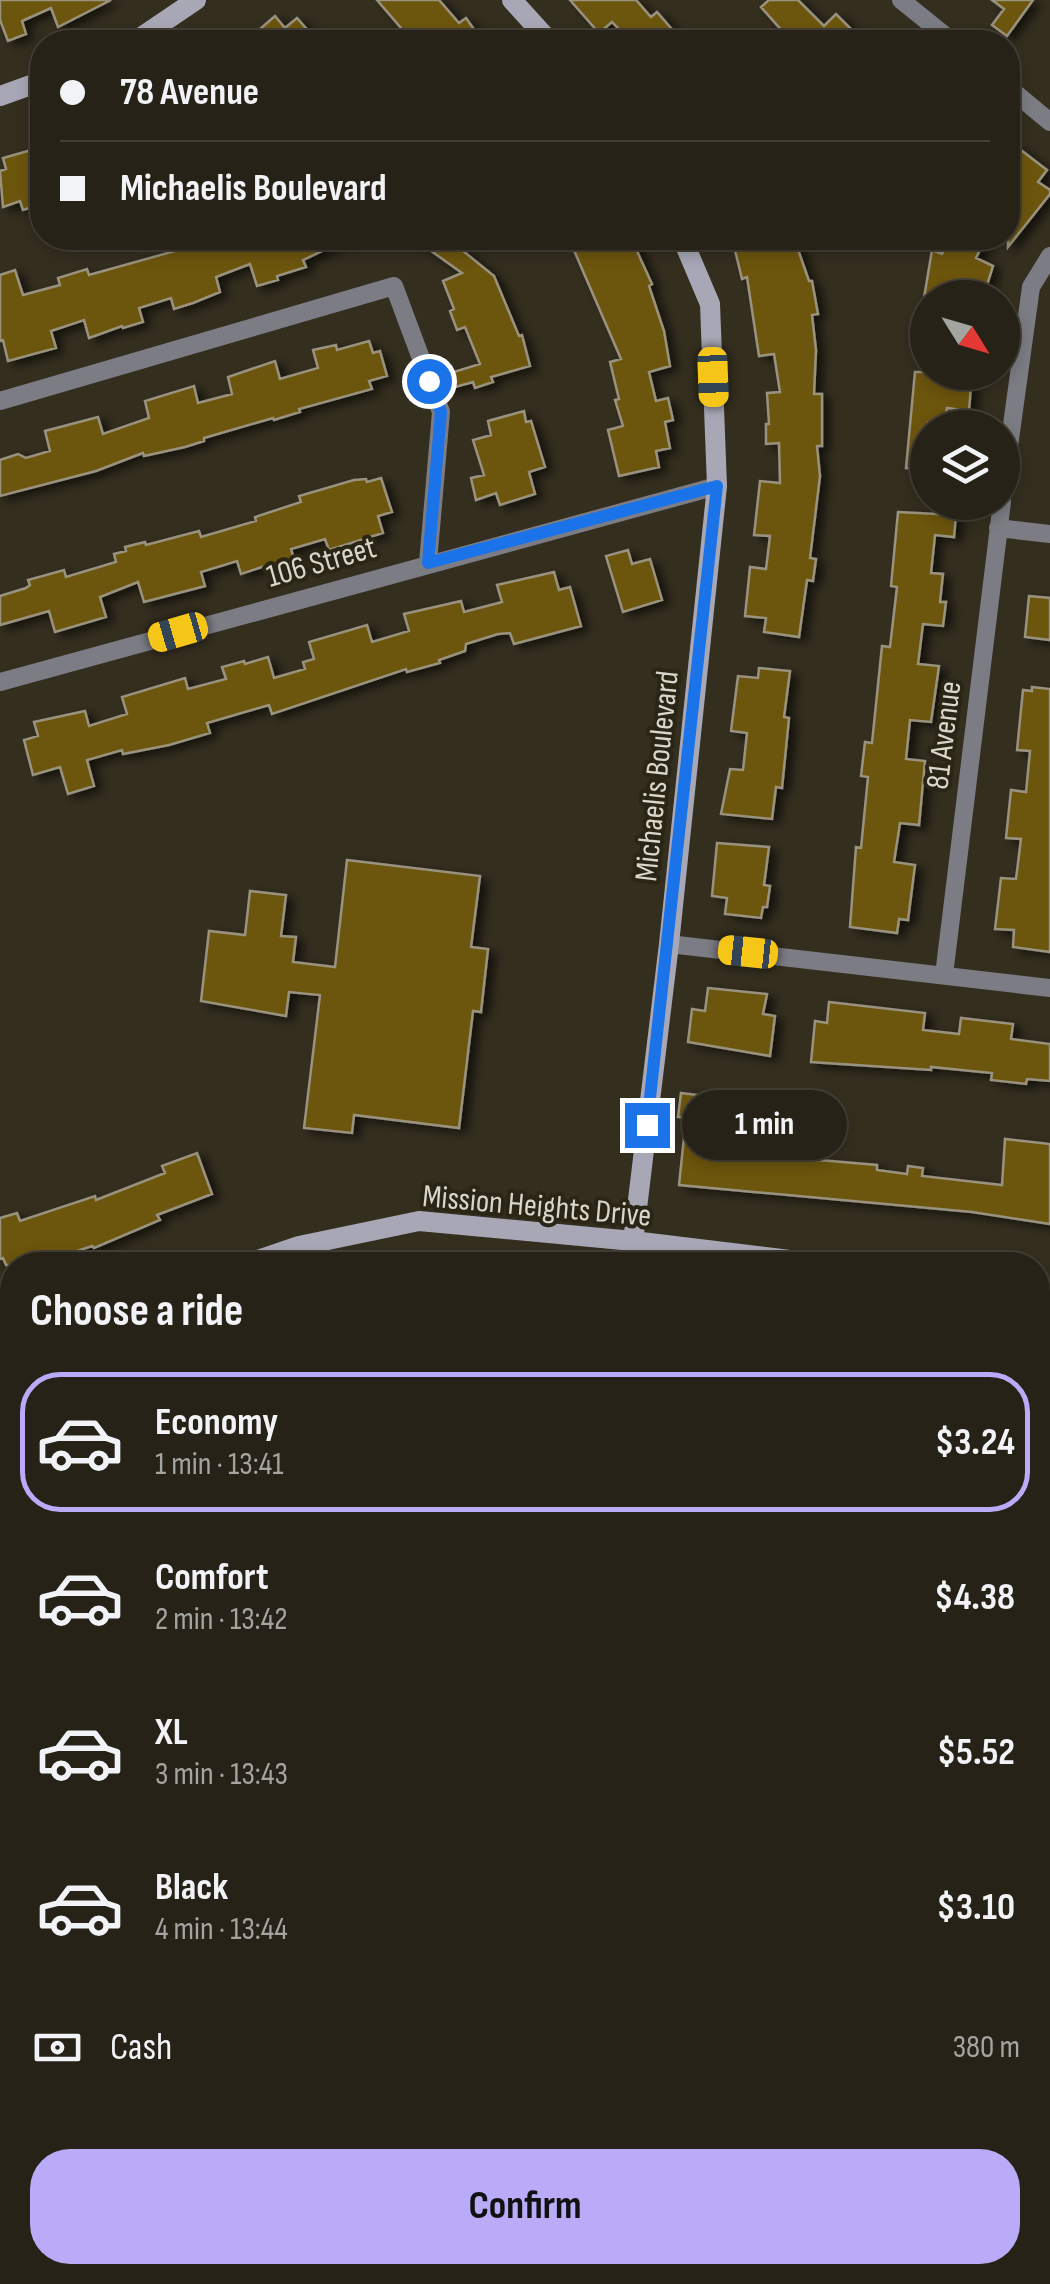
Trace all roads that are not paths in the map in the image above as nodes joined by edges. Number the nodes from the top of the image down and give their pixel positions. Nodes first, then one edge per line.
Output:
1 (196, 0) edge
2 (512, 0) edge
3 (901, 0) edge
4 (152, 30) edge
5 (539, 30) edge
6 (938, 30) edge
7 (30, 85) edge
8 (0, 96) edge
9 (1020, 98) edge
10 (1050, 122) edge
11 (687, 250) edge
12 (1050, 256) edge
13 (0, 401) edge
14 (1014, 410) edge
15 (717, 486) junction
16 (999, 520) edge
17 (998, 528) junction
18 (1050, 534) edge
19 (428, 563) junction
20 (0, 682) edge
21 (669, 944) junction
22 (944, 975) junction
23 (1050, 988) edge
24 (633, 1241) junction
25 (312, 1252) edge
26 (632, 1252) edge
27 (724, 1252) edge

1 - 4 street
2 - 5 street
3 - 6 street
7 - 8 street
9 - 10 street
11 - 15 street, Michaelis Boulevard
12 - 14 street, 81 Avenue
13 - 19 street
15 - 19 street, 106 Street
15 - 21 street, Michaelis Boulevard
16 - 17 street, 81 Avenue
17 - 18 street
17 - 22 street, 81 Avenue
19 - 20 street, 106 Street
21 - 22 street
21 - 24 street, Michaelis Boulevard
22 - 23 street
24 - 25 street, Mission Heights Drive
24 - 26 street, Michaelis Boulevard
24 - 27 street, Mission Heights Drive

